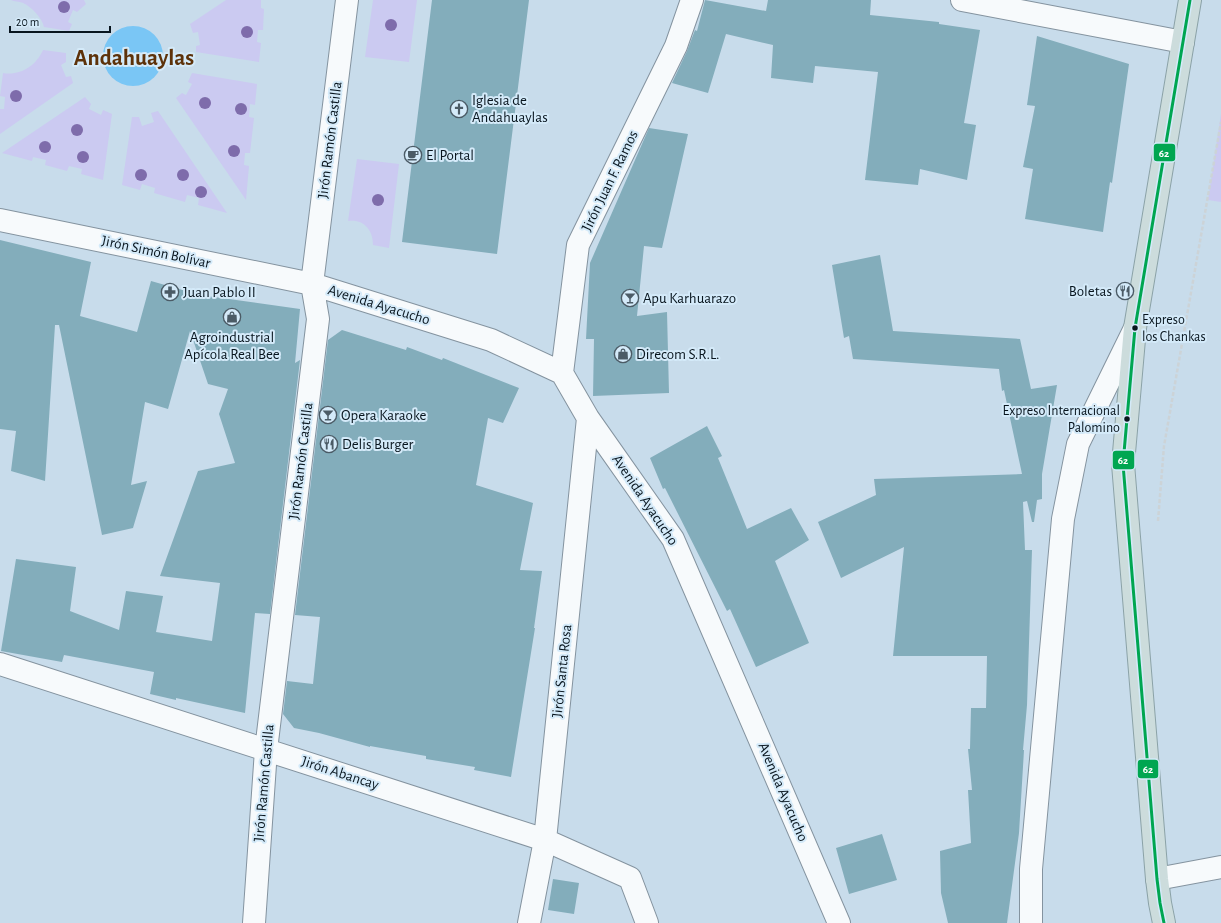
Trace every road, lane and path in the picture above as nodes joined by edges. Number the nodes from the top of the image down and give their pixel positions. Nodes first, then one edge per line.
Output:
1 (347, 0) edge
2 (692, 0) edge
3 (962, 0) edge
4 (1190, 0) edge
5 (1183, 42) junction
6 (1221, 122) edge
7 (0, 220) edge
8 (312, 284) junction
9 (1135, 328) junction
10 (562, 373) junction
11 (588, 418) junction
12 (1158, 526) dead end
13 (0, 664) edge
14 (266, 750) junction
15 (545, 840) junction
16 (1221, 867) edge
17 (1157, 879) junction
18 (254, 923) edge
19 (529, 923) edge
20 (647, 923) edge
21 (839, 923) edge
22 (1032, 923) edge
23 (1164, 923) edge

1 - 8 street, Jirón Ramón Castilla
2 - 10 street, Jirón Juan F. Ramos
3 - 5 street
4 - 5 highway
5 - 9 highway
6 - 12 path
7 - 8 street, Jirón Simón Bolívar
8 - 10 street, Avenida Ayacucho
8 - 14 street, Jirón Ramón Castilla
9 - 17 highway
9 - 22 street
10 - 11 street, Avenida Ayacucho
11 - 15 street, Jirón Santa Rosa
11 - 21 street, Avenida Ayacucho
13 - 14 street, Jirón Abancay
14 - 15 street, Jirón Abancay
14 - 18 street, Jirón Ramón Castilla
15 - 19 street, Jirón Santa Rosa
15 - 20 street, Jirón Abancay
16 - 17 street
17 - 23 highway

